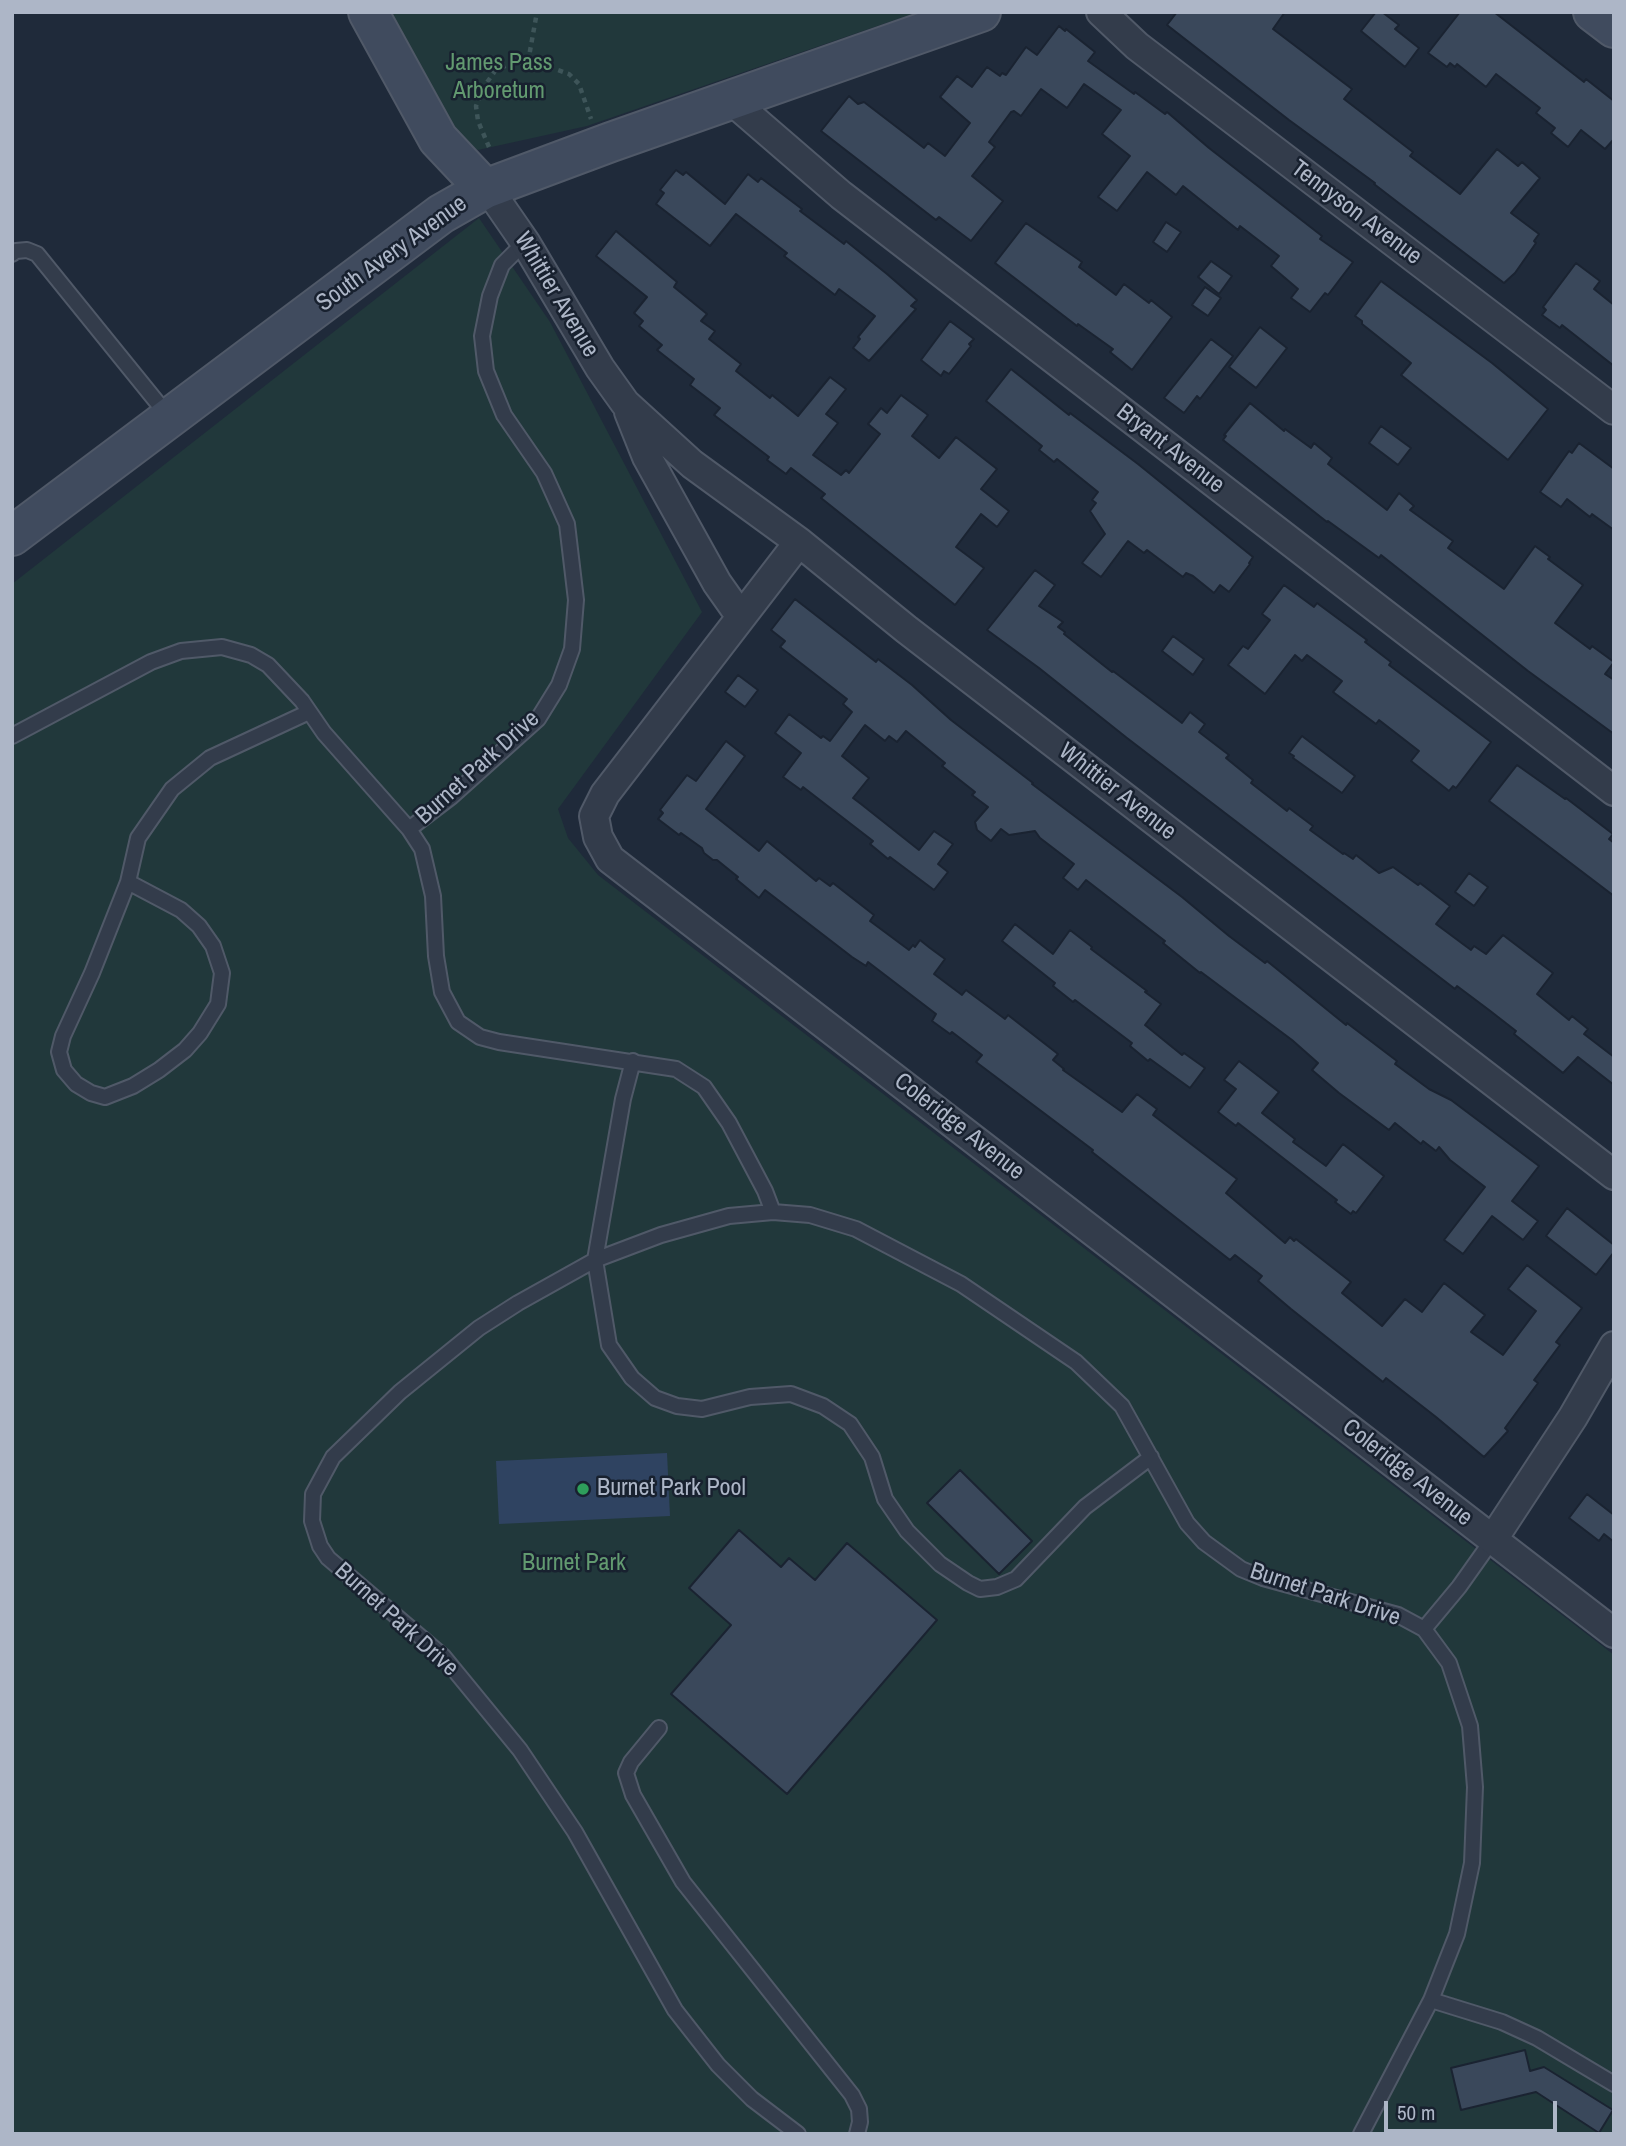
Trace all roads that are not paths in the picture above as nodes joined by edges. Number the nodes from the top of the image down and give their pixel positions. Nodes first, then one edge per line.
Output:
1 (368, 12) edge
2 (981, 12) edge
3 (1101, 12) edge
4 (731, 100) junction
5 (494, 185) junction
6 (525, 242) junction
7 (12, 254) edge
8 (625, 403) junction
9 (1614, 410) edge
10 (170, 418) junction
11 (12, 536) edge
12 (799, 542) junction
13 (741, 617) junction
14 (309, 712) junction
15 (12, 736) edge
16 (1614, 791) edge
17 (409, 829) junction
18 (128, 881) junction
19 (633, 1062) junction
20 (1614, 1175) edge
21 (773, 1212) junction
22 (595, 1260) junction
23 (1614, 1346) edge
24 (1150, 1457) junction
25 (1493, 1539) junction
26 (1424, 1629) junction
27 (1614, 1633) edge
28 (659, 1728) dead end
29 (1431, 2000) junction
30 (1614, 2084) edge
31 (798, 2134) edge
32 (857, 2134) edge
33 (1361, 2134) edge

1 - 5 street
2 - 4 street, South Avery Avenue
3 - 9 street, Tennyson Avenue
4 - 5 street, South Avery Avenue
4 - 16 street, Bryant Avenue
5 - 6 street, Whittier Avenue
5 - 10 street, South Avery Avenue
6 - 8 street, Whittier Avenue
6 - 17 lane, Burnet Park Drive
7 - 10 lane
8 - 12 street, Whittier Avenue
8 - 13 street, Whittier Avenue
10 - 11 street, South Avery Avenue
12 - 13 street, Coleridge Avenue
12 - 20 street, Whittier Avenue
13 - 25 street, Coleridge Avenue
14 - 15 lane, Burnet Park Drive
14 - 17 lane, Burnet Park Drive
14 - 18 lane
17 - 19 lane, Burnet Park Drive
18 - 18 lane
19 - 21 lane, Burnet Park Drive
19 - 22 lane
21 - 22 lane, Burnet Park Drive
21 - 24 lane, Burnet Park Drive
22 - 24 lane
22 - 31 lane, Burnet Park Drive
23 - 25 street, Burnet Park Drive
24 - 26 lane, Burnet Park Drive
25 - 26 lane, Burnet Park Drive
25 - 27 street, Coleridge Avenue
26 - 29 lane
28 - 32 lane
29 - 30 lane
29 - 33 lane

